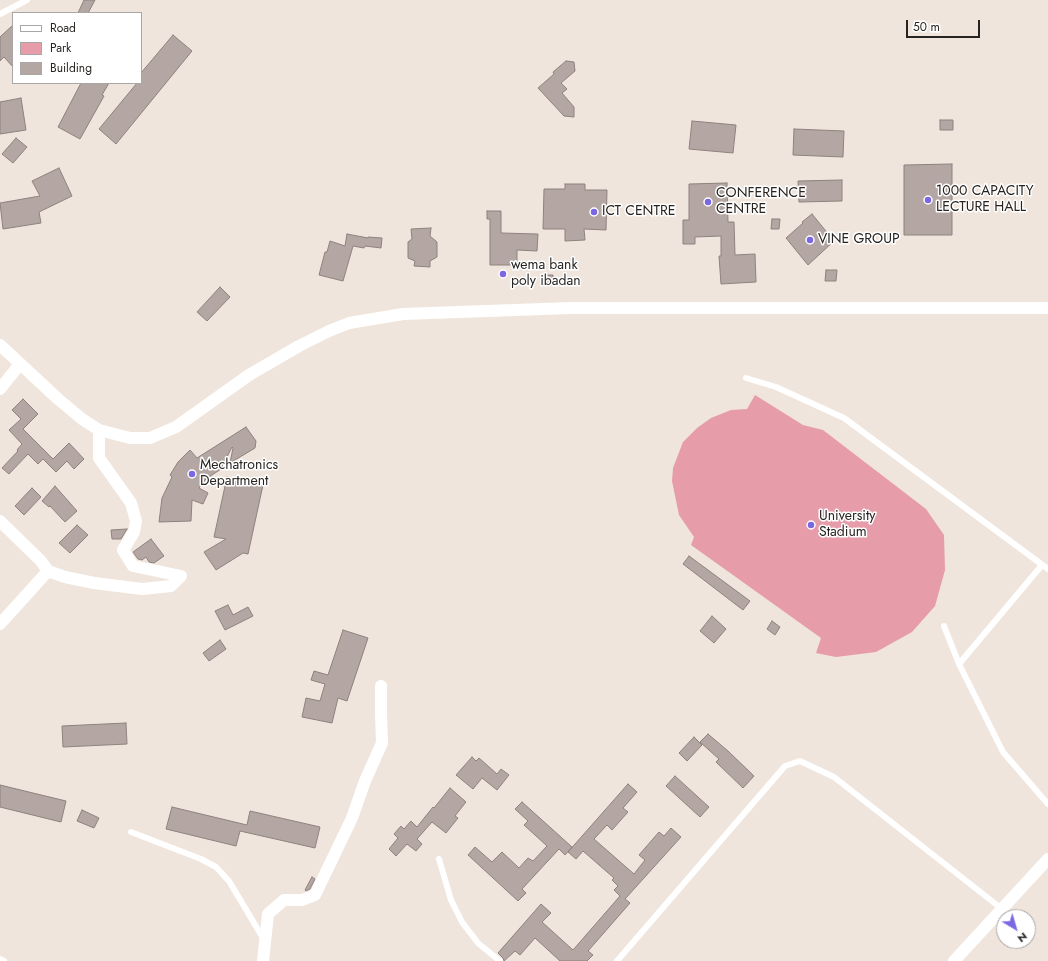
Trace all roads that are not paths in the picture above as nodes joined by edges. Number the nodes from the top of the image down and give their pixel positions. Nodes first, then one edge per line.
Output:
1 (27, 0) edge
2 (0, 14) edge
3 (1048, 308) edge
4 (0, 345) edge
5 (20, 364) junction
6 (746, 378) dead end
7 (0, 389) edge
8 (99, 430) junction
9 (0, 520) edge
10 (1042, 564) junction
11 (1048, 569) edge
12 (48, 571) junction
13 (0, 624) edge
14 (944, 626) dead end
15 (959, 664) junction
16 (381, 686) dead end
17 (1048, 804) edge
18 (131, 832) dead end
19 (439, 859) dead end
20 (1048, 859) edge
21 (1002, 909) joint
22 (996, 916) edge
23 (265, 941) junction
24 (0, 959) edge
25 (4, 961) edge
26 (263, 961) edge
27 (500, 961) edge
28 (616, 961) edge
29 (954, 961) edge

1 - 2 lane
3 - 8 street
4 - 5 street
5 - 7 street
5 - 8 street
6 - 10 lane
8 - 12 street
9 - 12 street
10 - 11 lane
10 - 15 lane
12 - 13 street
14 - 15 lane
15 - 17 lane
16 - 23 street
18 - 23 lane
19 - 27 lane
20 - 21 street
21 - 28 lane
22 - 29 street
23 - 26 street
24 - 25 lane

